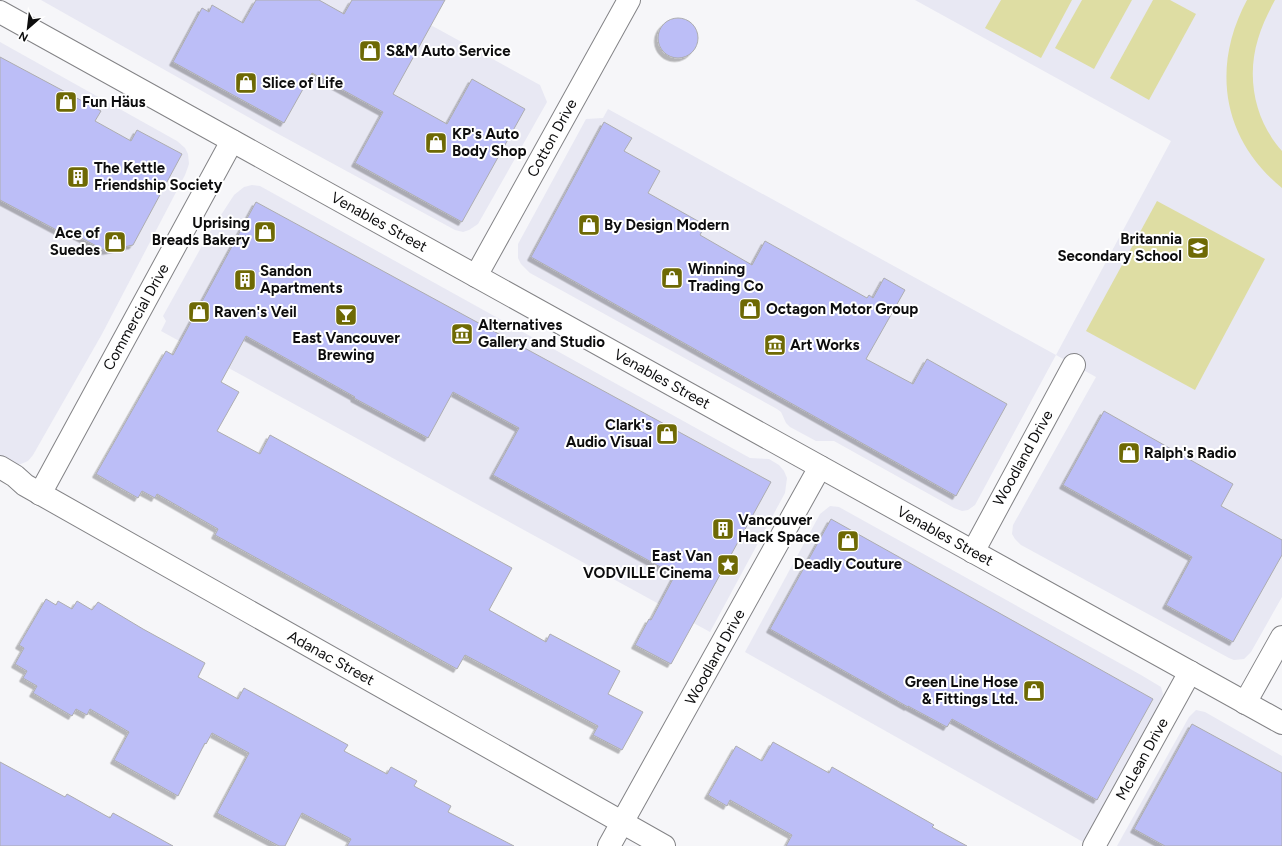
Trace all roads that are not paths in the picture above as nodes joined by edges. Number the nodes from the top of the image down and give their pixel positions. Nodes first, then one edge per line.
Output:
1 (629, 0) edge
2 (0, 12) edge
3 (232, 141) junction
4 (476, 276) junction
5 (1074, 365) dead end
6 (0, 467) edge
7 (820, 467) junction
8 (40, 494) junction
9 (973, 552) junction
10 (1282, 637) edge
11 (1190, 672) junction
12 (1245, 703) junction
13 (1282, 723) edge
14 (622, 822) junction
15 (609, 846) edge
16 (664, 846) edge
17 (1094, 846) edge

1 - 4 street, Cotton Drive
2 - 3 street, Venables Street
3 - 4 street, Venables Street
3 - 8 street, Commercial Drive
4 - 7 street, Venables Street
5 - 9 street, Woodland Drive
6 - 8 street, Adanac Street
7 - 9 street, Venables Street
7 - 14 street, Woodland Drive
8 - 14 street, Adanac Street
9 - 11 street, Venables Street
10 - 12 street
11 - 12 street, Venables Street
11 - 17 street, McLean Drive
12 - 13 street, Venables Street
14 - 15 street, Woodland Drive
14 - 16 street, Adanac Street

